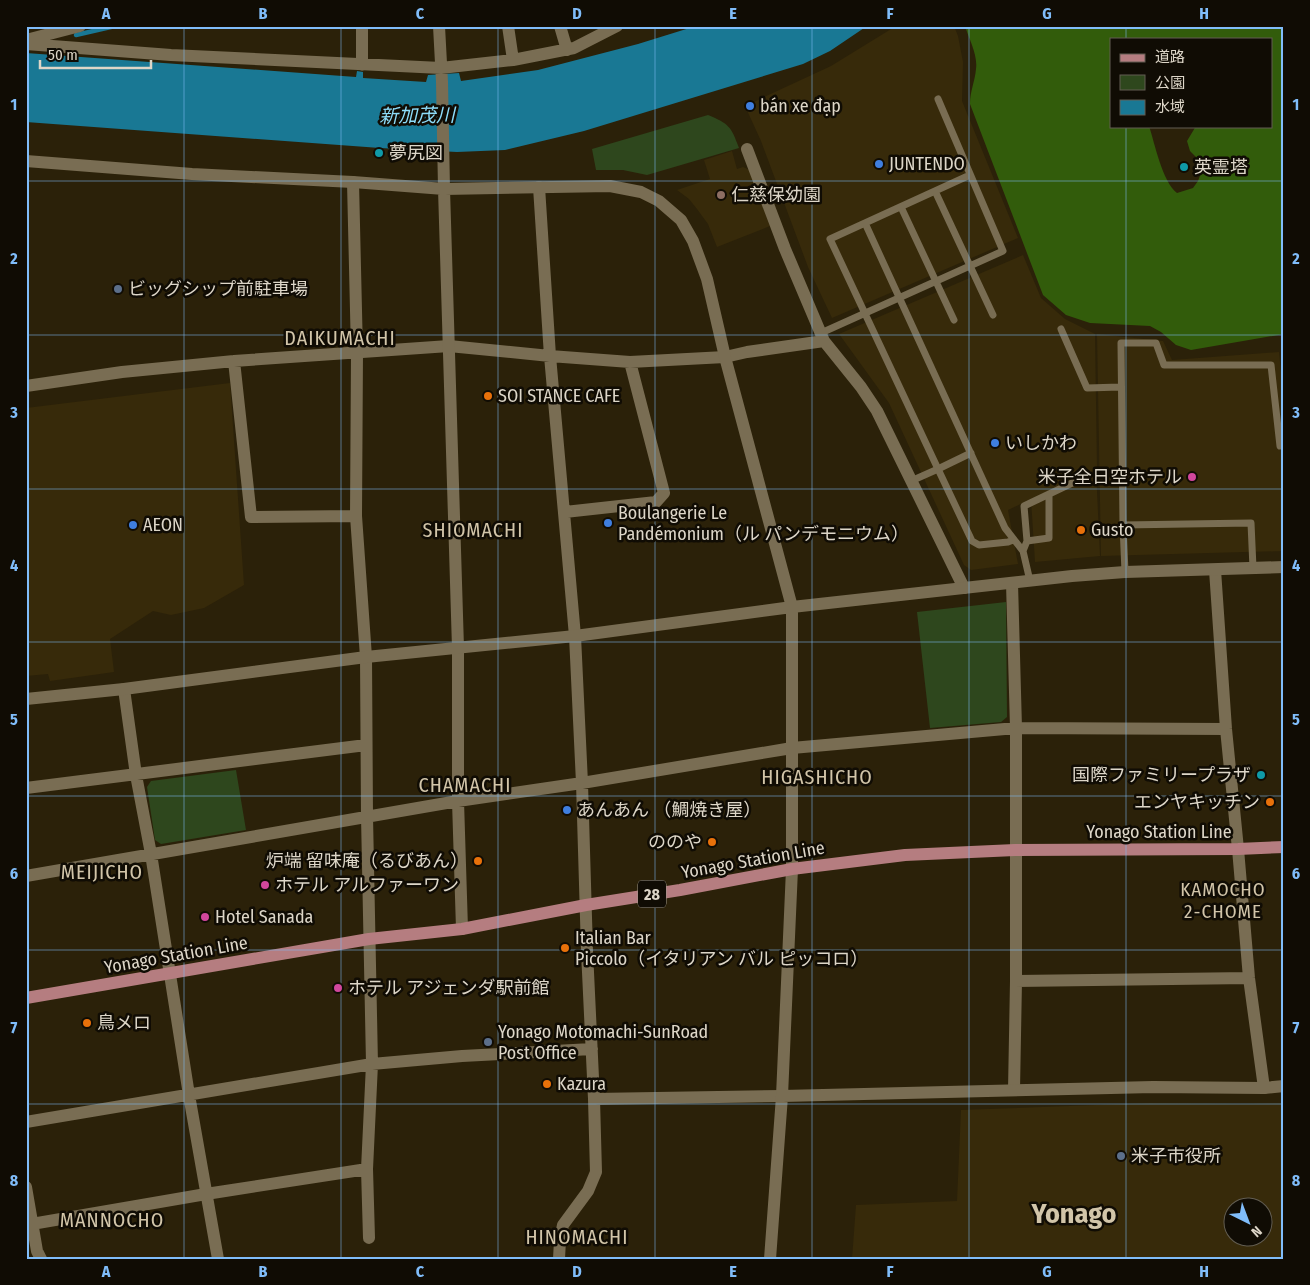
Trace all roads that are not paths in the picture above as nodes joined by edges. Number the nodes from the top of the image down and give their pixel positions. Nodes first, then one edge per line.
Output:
1 (80, 26) edge
2 (362, 26) edge
3 (439, 26) edge
4 (508, 26) edge
5 (560, 26) edge
6 (617, 26) edge
7 (26, 40) edge
8 (26, 44) edge
9 (567, 50) junction
10 (513, 60) junction
11 (362, 65) junction
12 (441, 68) junction
13 (938, 99) dead end
14 (747, 149) dead end
15 (26, 161) edge
16 (970, 175) junction
17 (353, 182) junction
18 (539, 187) junction
19 (444, 189) junction
20 (935, 191) junction
21 (901, 207) junction
22 (865, 223) junction
23 (970, 266) junction
24 (936, 281) junction
25 (900, 297) junction
26 (864, 313) junction
27 (993, 315) dead end
28 (954, 320) dead end
29 (1061, 329) dead end
30 (822, 337) junction
31 (449, 346) junction
32 (357, 353) junction
33 (550, 356) junction
34 (725, 358) junction
35 (234, 361) junction
36 (630, 362) junction
37 (26, 386) edge
38 (1120, 387) junction
39 (1280, 446) dead end
40 (971, 453) junction
41 (938, 469) junction
42 (1089, 475) dead end
43 (911, 481) junction
44 (1049, 494) junction
45 (564, 512) junction
46 (356, 516) junction
47 (1123, 525) junction
48 (1014, 540) junction
49 (1027, 541) junction
50 (1022, 550) junction
51 (1284, 567) edge
52 (1253, 568) junction
53 (1215, 570) junction
54 (1124, 572) junction
55 (1030, 581) junction
56 (1012, 583) junction
57 (964, 588) junction
58 (792, 607) junction
59 (575, 636) junction
60 (458, 648) junction
61 (366, 657) junction
62 (124, 689) junction
63 (26, 699) edge
64 (1016, 728) junction
65 (1226, 729) junction
66 (366, 744) junction
67 (792, 748) junction
68 (136, 775) junction
69 (582, 783) junction
70 (26, 788) edge
71 (458, 801) junction
72 (367, 816) junction
73 (1284, 847) edge
74 (1238, 849) junction
75 (1015, 850) junction
76 (151, 854) junction
77 (792, 869) junction
78 (26, 876) edge
79 (586, 905) junction
80 (462, 929) junction
81 (369, 939) junction
82 (170, 973) junction
83 (1249, 978) junction
84 (1016, 981) junction
85 (26, 998) edge
86 (592, 1049) junction
87 (372, 1064) junction
88 (1284, 1086) edge
89 (1264, 1088) junction
90 (1014, 1090) junction
91 (189, 1095) junction
92 (782, 1096) junction
93 (594, 1099) junction
94 (26, 1122) edge
95 (367, 1169) junction
96 (26, 1187) edge
97 (206, 1194) junction
98 (29, 1224) edge
99 (369, 1238) dead end
100 (41, 1259) edge
101 (218, 1259) edge
102 (559, 1259) edge
103 (770, 1259) edge

1 - 7 street
2 - 11 street
3 - 12 street
4 - 10 street
5 - 9 street
6 - 9 street
8 - 11 street
9 - 10 street
10 - 12 street
11 - 12 street
12 - 19 street
13 - 16 lane
14 - 30 street
15 - 17 street
16 - 20 lane
16 - 23 lane
17 - 19 street
17 - 32 street
18 - 19 street
18 - 33 street
18 - 34 street
19 - 31 street
20 - 21 lane
20 - 23 lane
21 - 22 lane
21 - 24 lane
22 - 25 lane
22 - 26 lane
23 - 24 lane
23 - 27 lane
24 - 25 lane
24 - 28 lane
25 - 26 lane
25 - 40 lane
26 - 30 lane
26 - 41 lane
29 - 38 lane
30 - 34 street
30 - 43 street
31 - 32 street
31 - 33 street
31 - 60 street
32 - 35 street
32 - 46 street
33 - 36 street
33 - 45 street
34 - 36 street
34 - 58 street
35 - 37 street
35 - 46 street
36 - 45 street
38 - 39 lane
38 - 47 lane
40 - 41 lane
40 - 48 lane
41 - 43 lane
41 - 48 lane
42 - 44 lane
43 - 57 street
44 - 49 lane
44 - 49 lane
45 - 59 street
46 - 61 street
47 - 52 lane
47 - 54 lane
48 - 50 lane
49 - 50 lane
50 - 55 lane
51 - 52 street
52 - 53 street
53 - 54 street
53 - 65 street
54 - 55 street
55 - 56 street
56 - 57 street
56 - 64 street
57 - 58 street
58 - 59 street
58 - 67 street
59 - 60 street
59 - 69 street
60 - 61 street
60 - 71 street
61 - 62 street
61 - 66 street
62 - 63 street
62 - 68 street
64 - 65 street
64 - 67 street
64 - 75 street
65 - 74 street
66 - 68 street
66 - 72 street
67 - 69 street
67 - 77 street
68 - 70 street
68 - 76 street
69 - 71 street
69 - 79 street
71 - 72 street
71 - 80 street
72 - 76 street
72 - 81 street
73 - 74 main road, Yonago Station Line / 28
74 - 75 main road, Yonago Station Line / 28
74 - 83 street
75 - 77 main road, Yonago Station Line / 28
75 - 84 street
76 - 78 street
76 - 82 street
77 - 79 main road, Yonago Station Line / 28
77 - 92 street
79 - 80 main road, Yonago Station Line / 28
79 - 86 street
80 - 81 main road, Yonago Station Line / 28
81 - 82 main road, Yonago Station Line / 28
81 - 87 street
82 - 85 main road, Yonago Station Line / 28
82 - 91 street
83 - 84 street
83 - 89 street
84 - 90 street
86 - 87 street
86 - 93 street
87 - 91 street
87 - 95 street
88 - 89 street
89 - 90 street
90 - 92 street
91 - 94 street
91 - 97 street
92 - 93 street
92 - 103 street
93 - 102 street
95 - 97 street
95 - 99 street
96 - 98 street
97 - 98 street
97 - 101 street
98 - 100 street

